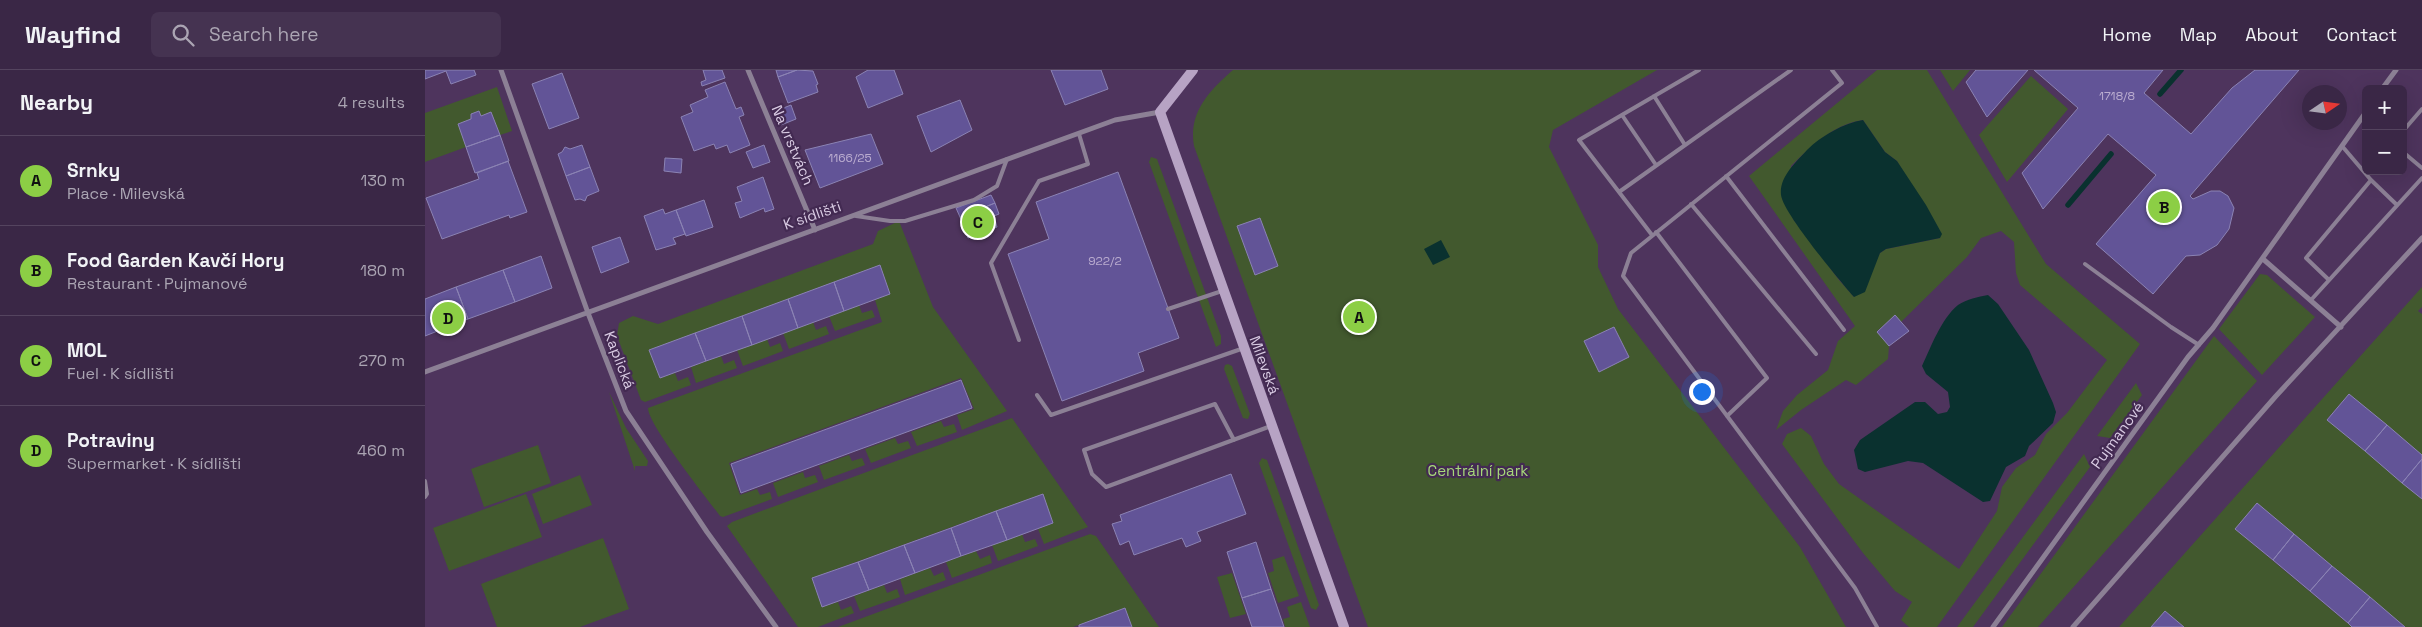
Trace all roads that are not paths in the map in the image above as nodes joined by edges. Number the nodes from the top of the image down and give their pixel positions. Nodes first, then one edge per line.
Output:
1 (501, 70) edge
2 (748, 70) edge
3 (1193, 70) edge
4 (1699, 70) edge
5 (1791, 70) edge
6 (1832, 70) edge
7 (2395, 70) edge
8 (2385, 85) edge
9 (1654, 96) junction
10 (2422, 109) edge
11 (1160, 112) junction
12 (1622, 115) junction
13 (2362, 118) edge
14 (2404, 130) edge
15 (1079, 134) junction
16 (1685, 145) junction
17 (2342, 146) junction
18 (2407, 155) edge
19 (1007, 160) junction
20 (1656, 165) junction
21 (2422, 168) edge
22 (1726, 176) junction
23 (2422, 178) edge
24 (2371, 180) junction
25 (1619, 192) junction
26 (1691, 204) junction
27 (2397, 205) junction
28 (856, 216) junction
29 (815, 230) junction
30 (1654, 234) junction
31 (2422, 238) edge
32 (2263, 259) junction
33 (2085, 264) dead end
34 (2329, 280) junction
35 (1222, 291) junction
36 (2311, 300) junction
37 (1168, 309) dead end
38 (588, 313) junction
39 (2341, 327) junction
40 (1844, 330) dead end
41 (1019, 340) dead end
42 (2199, 345) junction
43 (1244, 348) junction
44 (1816, 354) dead end
45 (425, 372) edge
46 (1037, 395) dead end
47 (1727, 416) junction
48 (1271, 426) junction
49 (1234, 440) junction
50 (425, 481) edge
51 (425, 497) edge
52 (776, 627) edge
53 (1344, 627) edge
54 (1877, 627) edge
55 (1993, 627) edge
56 (2073, 627) edge

1 - 38 street, Kaplická
2 - 29 street, Na vrstvách
3 - 11 street
4 - 9 lane
5 - 16 lane
6 - 22 lane
7 - 8 street
9 - 12 lane
9 - 16 lane
10 - 14 lane
11 - 15 street, K sídlišti
11 - 35 street, Milevská
12 - 20 lane
12 - 25 lane
13 - 17 street, Pujmanové
15 - 19 street, K sídlišti
15 - 41 lane
16 - 20 lane
17 - 24 lane
17 - 32 street, Pujmanové
18 - 21 lane
19 - 28 street, K sídlišti
19 - 28 lane
20 - 25 lane
22 - 26 lane
22 - 40 lane
23 - 27 lane
24 - 27 lane
24 - 34 lane
25 - 30 lane
26 - 30 lane
26 - 44 lane
27 - 34 lane
28 - 29 street, K sídlišti
29 - 38 street, K sídlišti
30 - 47 lane
30 - 47 lane
31 - 39 street
32 - 36 street
32 - 42 street, Pujmanové
33 - 42 lane
34 - 36 lane
35 - 37 lane
35 - 43 street, Milevská
36 - 39 street
38 - 45 street, K sídlišti
38 - 52 street, Kaplická
39 - 56 street
42 - 55 street, Pujmanové
43 - 46 lane
43 - 48 street, Milevská
47 - 54 lane
48 - 49 lane
48 - 53 street, Milevská
49 - 49 lane
50 - 51 lane

